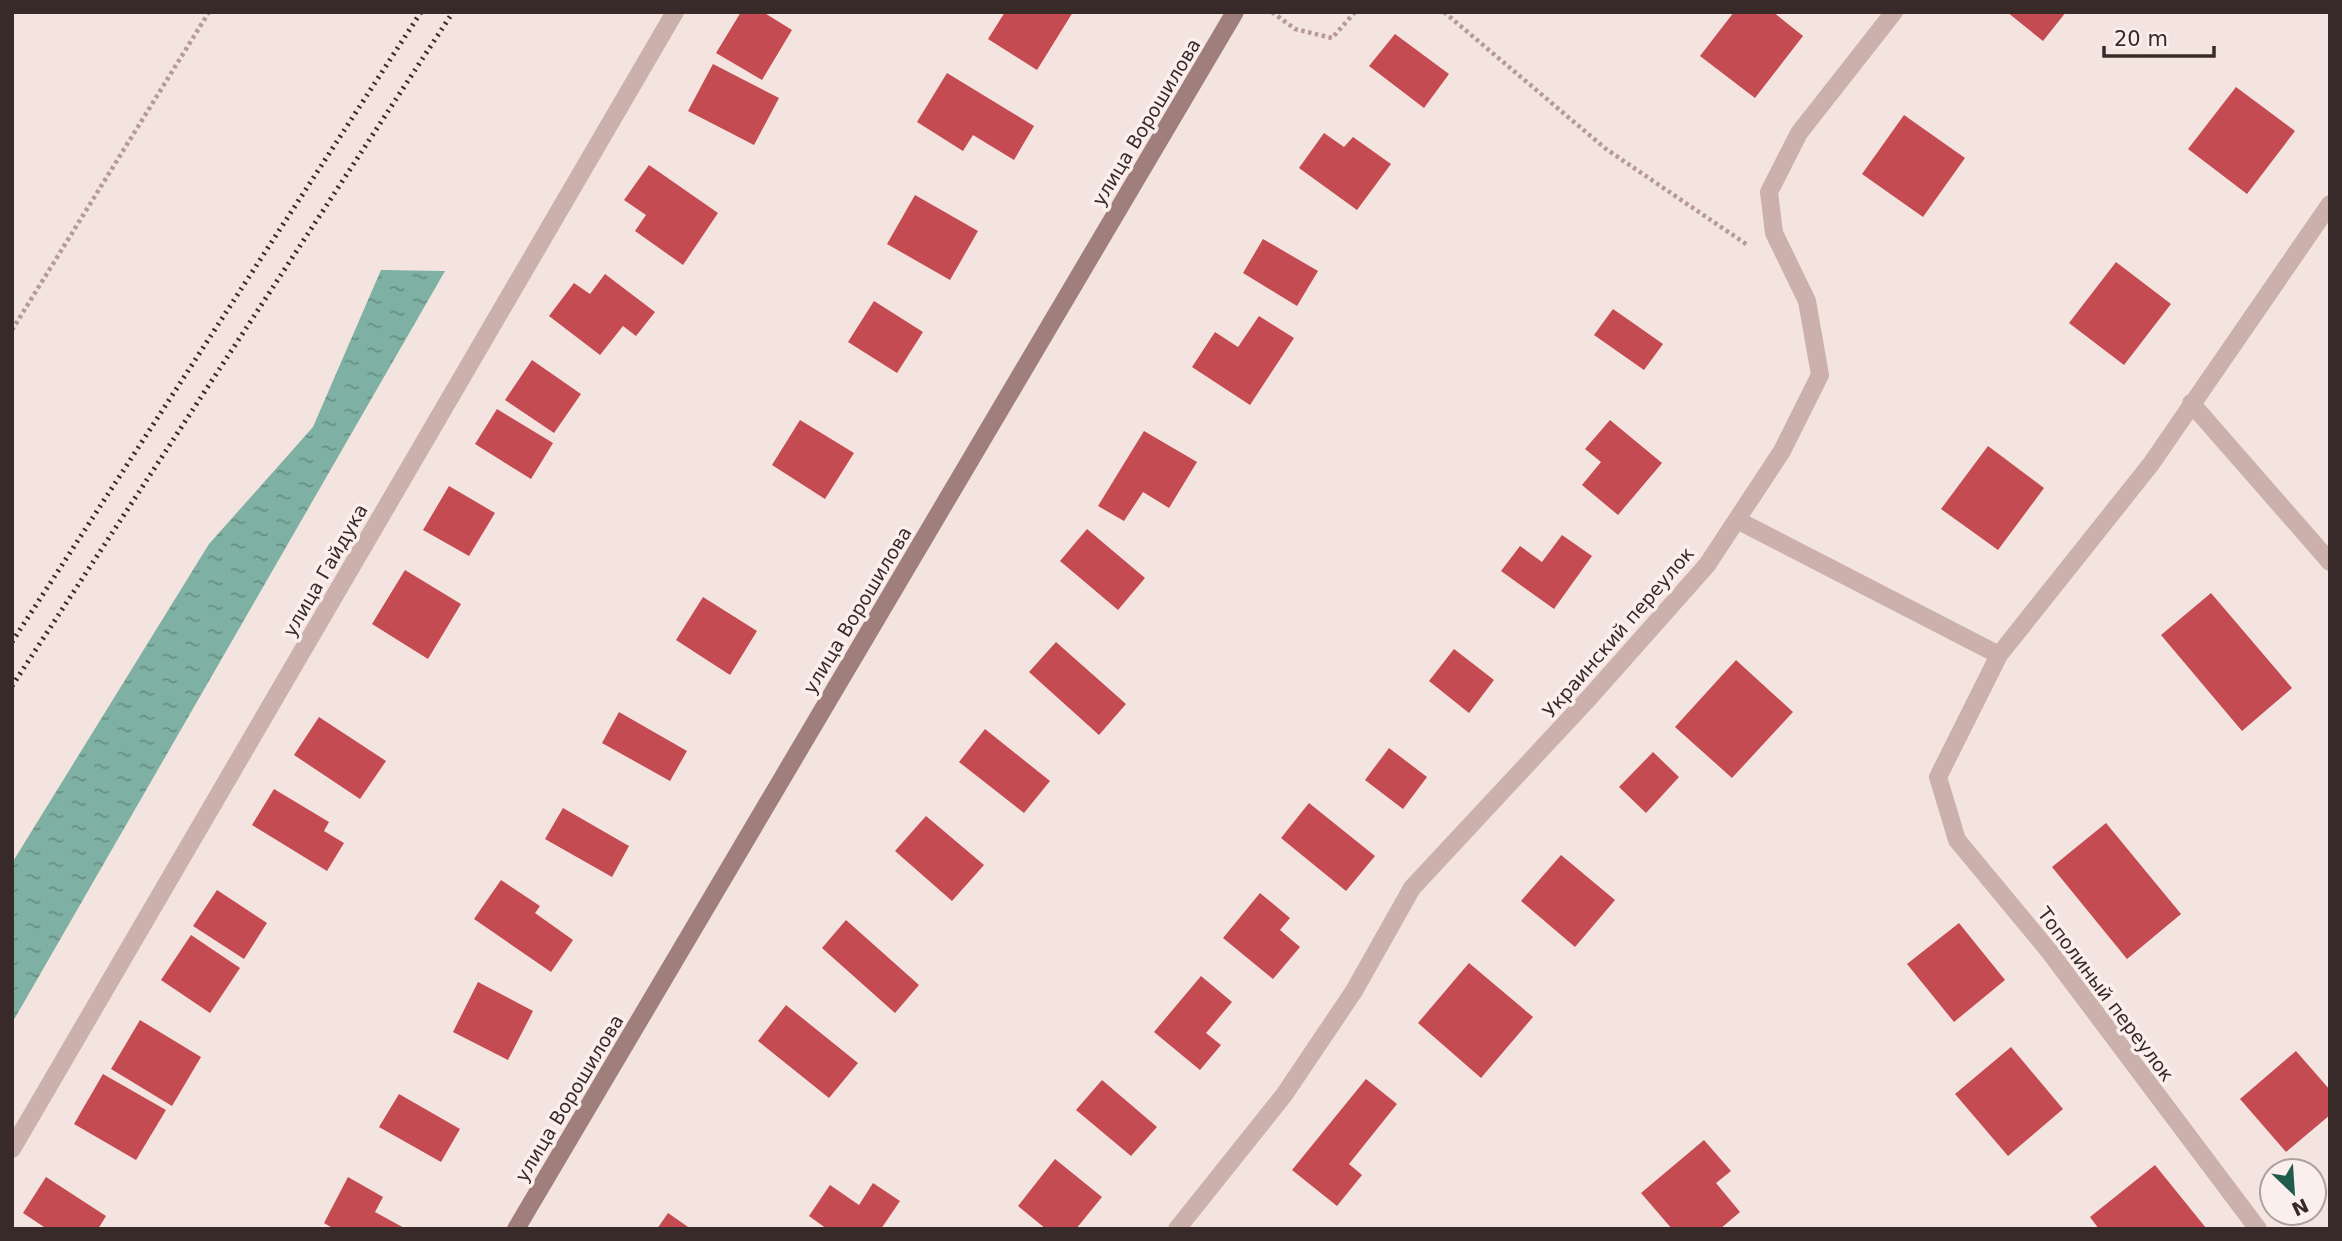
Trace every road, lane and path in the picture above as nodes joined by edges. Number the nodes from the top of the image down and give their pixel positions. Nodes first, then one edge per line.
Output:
1 (209, 12) edge
2 (675, 12) edge
3 (1235, 12) edge
4 (1272, 12) edge
5 (1355, 12) edge
6 (1444, 12) edge
7 (1894, 12) edge
8 (2330, 204) edge
9 (1794, 276) junction
10 (12, 330) edge
11 (2192, 404) junction
12 (1737, 520) junction
13 (2330, 562) edge
14 (1999, 655) junction
15 (12, 1149) edge
16 (516, 1229) edge
17 (1177, 1229) edge
18 (2258, 1229) edge

1 - 10 path
2 - 15 street, улица Гайдука
3 - 16 main road, улица Ворошилова
4 - 5 path
6 - 9 path
7 - 9 street, Украинский переулок
8 - 11 street
9 - 12 street, Украинский переулок
11 - 13 street
11 - 14 street
12 - 14 street
12 - 17 street, Украинский переулок
14 - 18 street, Тополиный переулок

